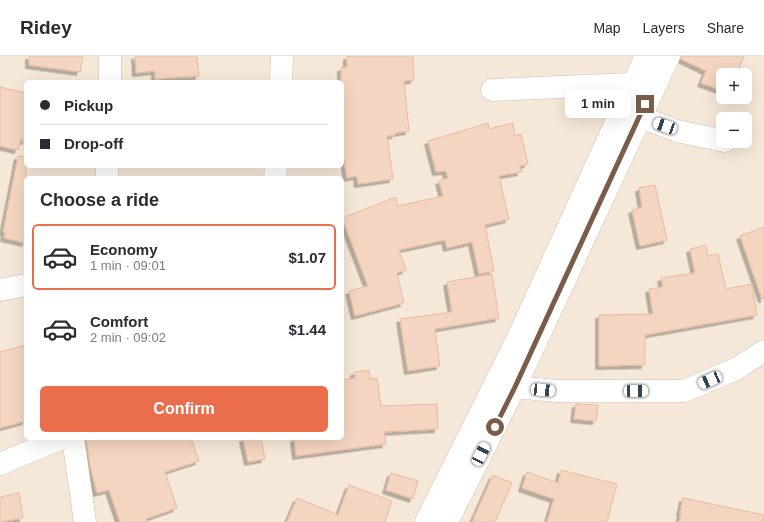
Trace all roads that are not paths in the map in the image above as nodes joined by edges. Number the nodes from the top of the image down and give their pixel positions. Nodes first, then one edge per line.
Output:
1 (110, 56) edge
2 (282, 56) edge
3 (646, 56) edge
4 (669, 56) edge
5 (110, 80) edge
6 (281, 80) edge
7 (632, 84) junction
8 (492, 90) dead end
9 (640, 117) junction
10 (716, 140) edge
11 (24, 285) edge
12 (0, 290) edge
13 (764, 351) edge
14 (515, 387) junction
15 (57, 440) edge
16 (73, 440) edge
17 (0, 464) edge
18 (85, 522) edge
19 (426, 522) edge
20 (447, 522) edge

1 - 5 street
2 - 6 street
3 - 7 street
4 - 9 street
7 - 8 street
7 - 19 street
9 - 10 street
9 - 14 street
11 - 12 street
13 - 14 street
14 - 20 street
15 - 17 street
16 - 18 street

